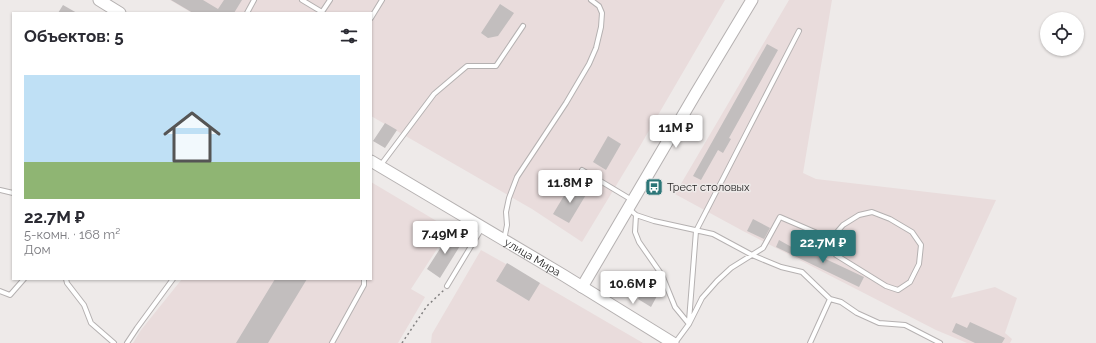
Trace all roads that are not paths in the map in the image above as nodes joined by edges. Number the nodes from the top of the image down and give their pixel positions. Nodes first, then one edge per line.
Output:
1 (99, 0) edge
2 (254, 0) edge
3 (302, 0) edge
4 (330, 0) edge
5 (382, 0) edge
6 (591, 0) edge
7 (752, 0) edge
8 (117, 12) edge
9 (248, 12) edge
10 (372, 16) edge
11 (522, 26) dead end
12 (799, 31) dead end
13 (376, 164) edge
14 (582, 170) dead end
15 (0, 190) edge
16 (12, 193) edge
17 (632, 208) junction
18 (483, 228) junction
19 (696, 231) junction
20 (831, 239) junction
21 (504, 240) junction
22 (752, 255) junction
23 (23, 280) edge
24 (66, 280) edge
25 (172, 280) edge
26 (364, 280) edge
27 (447, 286) road end
28 (582, 286) junction
29 (0, 291) edge
30 (830, 298) junction
31 (689, 324) junction
32 (114, 343) edge
33 (127, 343) edge
34 (332, 343) edge
35 (674, 343) edge
36 (810, 343) edge
37 (940, 343) edge

1 - 8 main road
2 - 9 lane
3 - 4 lane
5 - 10 lane
6 - 21 lane
7 - 17 main road
11 - 13 lane
12 - 19 lane
13 - 18 main road, улица Мира
14 - 17 lane
15 - 16 lane
17 - 19 lane
17 - 28 main road
17 - 31 lane
18 - 21 main road, улица Мира
18 - 27 lane
19 - 22 lane
19 - 31 lane
20 - 20 lane
20 - 22 lane
21 - 28 main road, улица Мира
22 - 30 lane
22 - 31 lane
23 - 29 lane
24 - 32 lane
25 - 33 lane
26 - 34 lane
28 - 35 main road, улица Мира
30 - 36 lane
30 - 37 lane
31 - 35 lane

